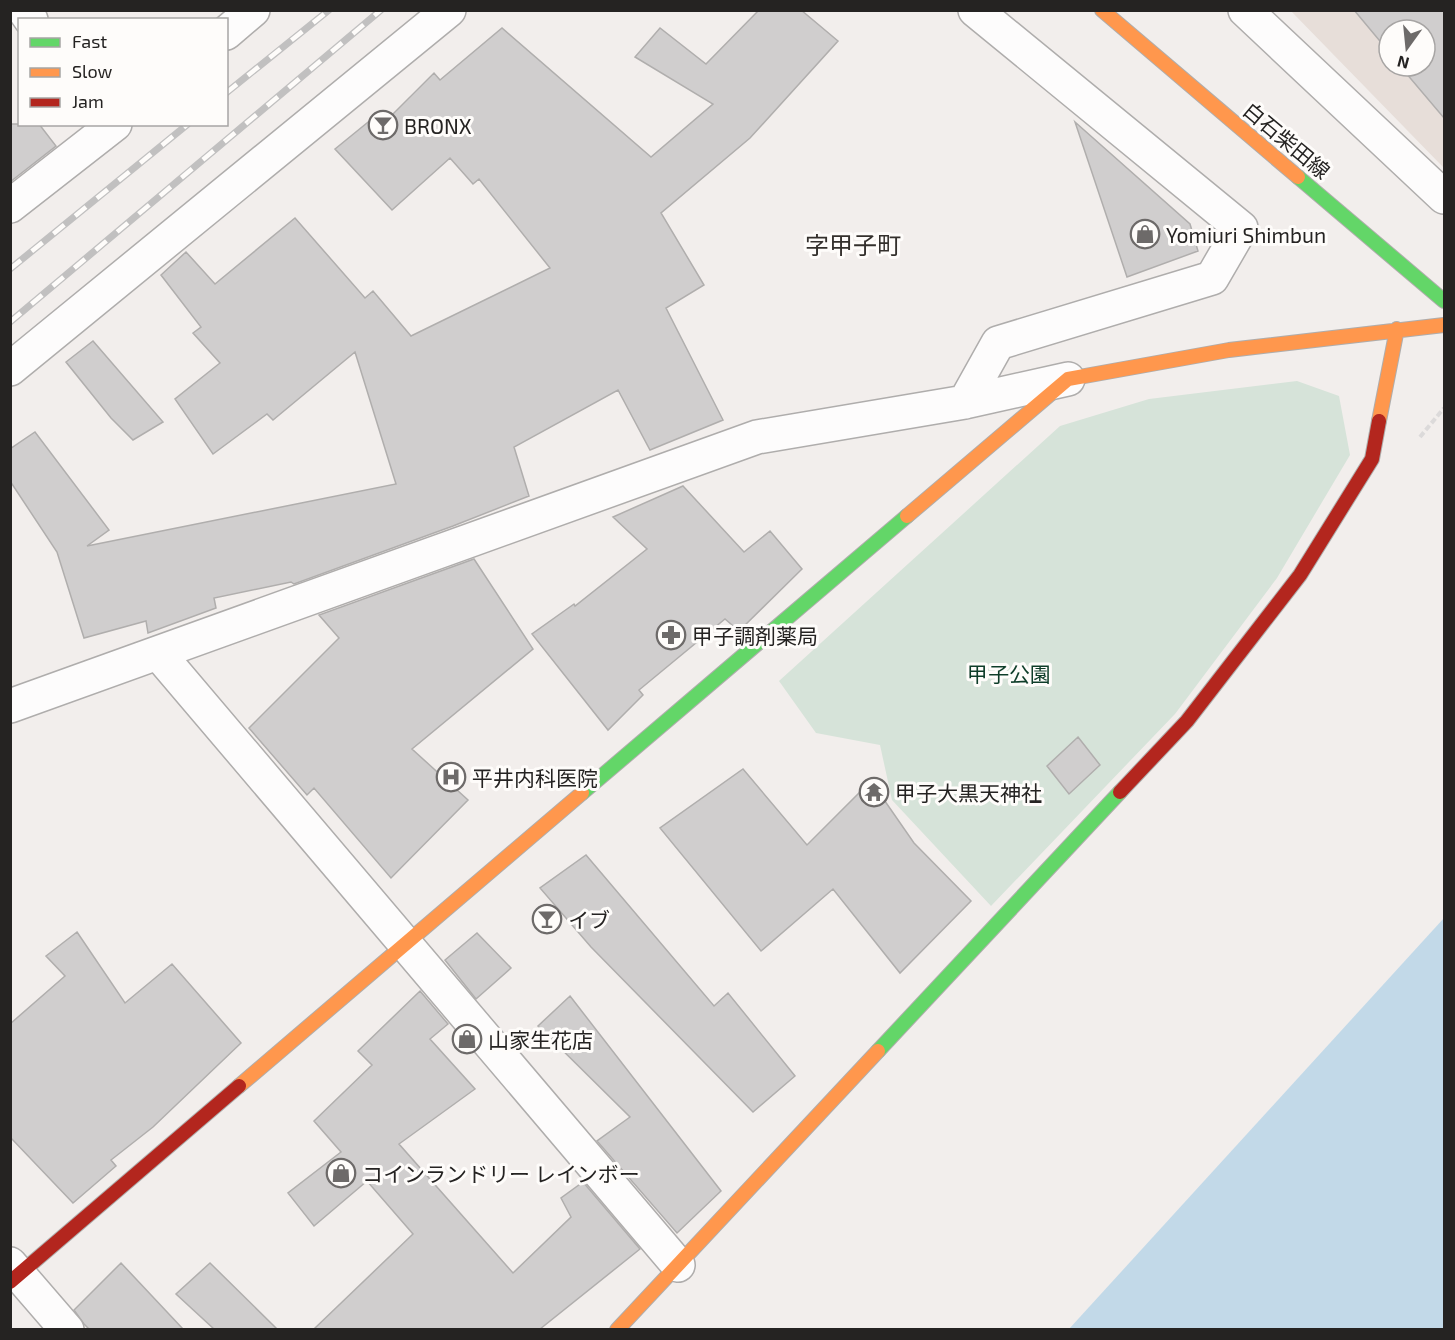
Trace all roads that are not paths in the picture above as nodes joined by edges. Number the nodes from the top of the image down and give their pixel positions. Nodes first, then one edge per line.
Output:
1 (253, 10) edge
2 (449, 10) edge
3 (975, 10) edge
4 (1102, 10) edge
5 (1245, 10) edge
6 (228, 31) edge
7 (112, 126) edge
8 (1444, 196) edge
9 (10, 206) edge
10 (1444, 302) edge
11 (1444, 324) edge
12 (1397, 329) junction
13 (10, 369) edge
14 (1068, 379) junction
15 (965, 402) junction
16 (159, 654) junction
17 (10, 706) edge
18 (406, 944) junction
19 (678, 1264) junction
20 (13, 1274) edge
21 (67, 1329) edge
22 (617, 1329) edge

1 - 6 street
2 - 13 street
3 - 15 street
4 - 10 street, 白石柴田線
5 - 8 street
7 - 9 street
11 - 12 street
12 - 14 street
12 - 19 street
14 - 15 street
14 - 18 street
15 - 16 street
16 - 17 street
16 - 18 street
18 - 19 street
18 - 20 street
19 - 22 street
20 - 21 street

